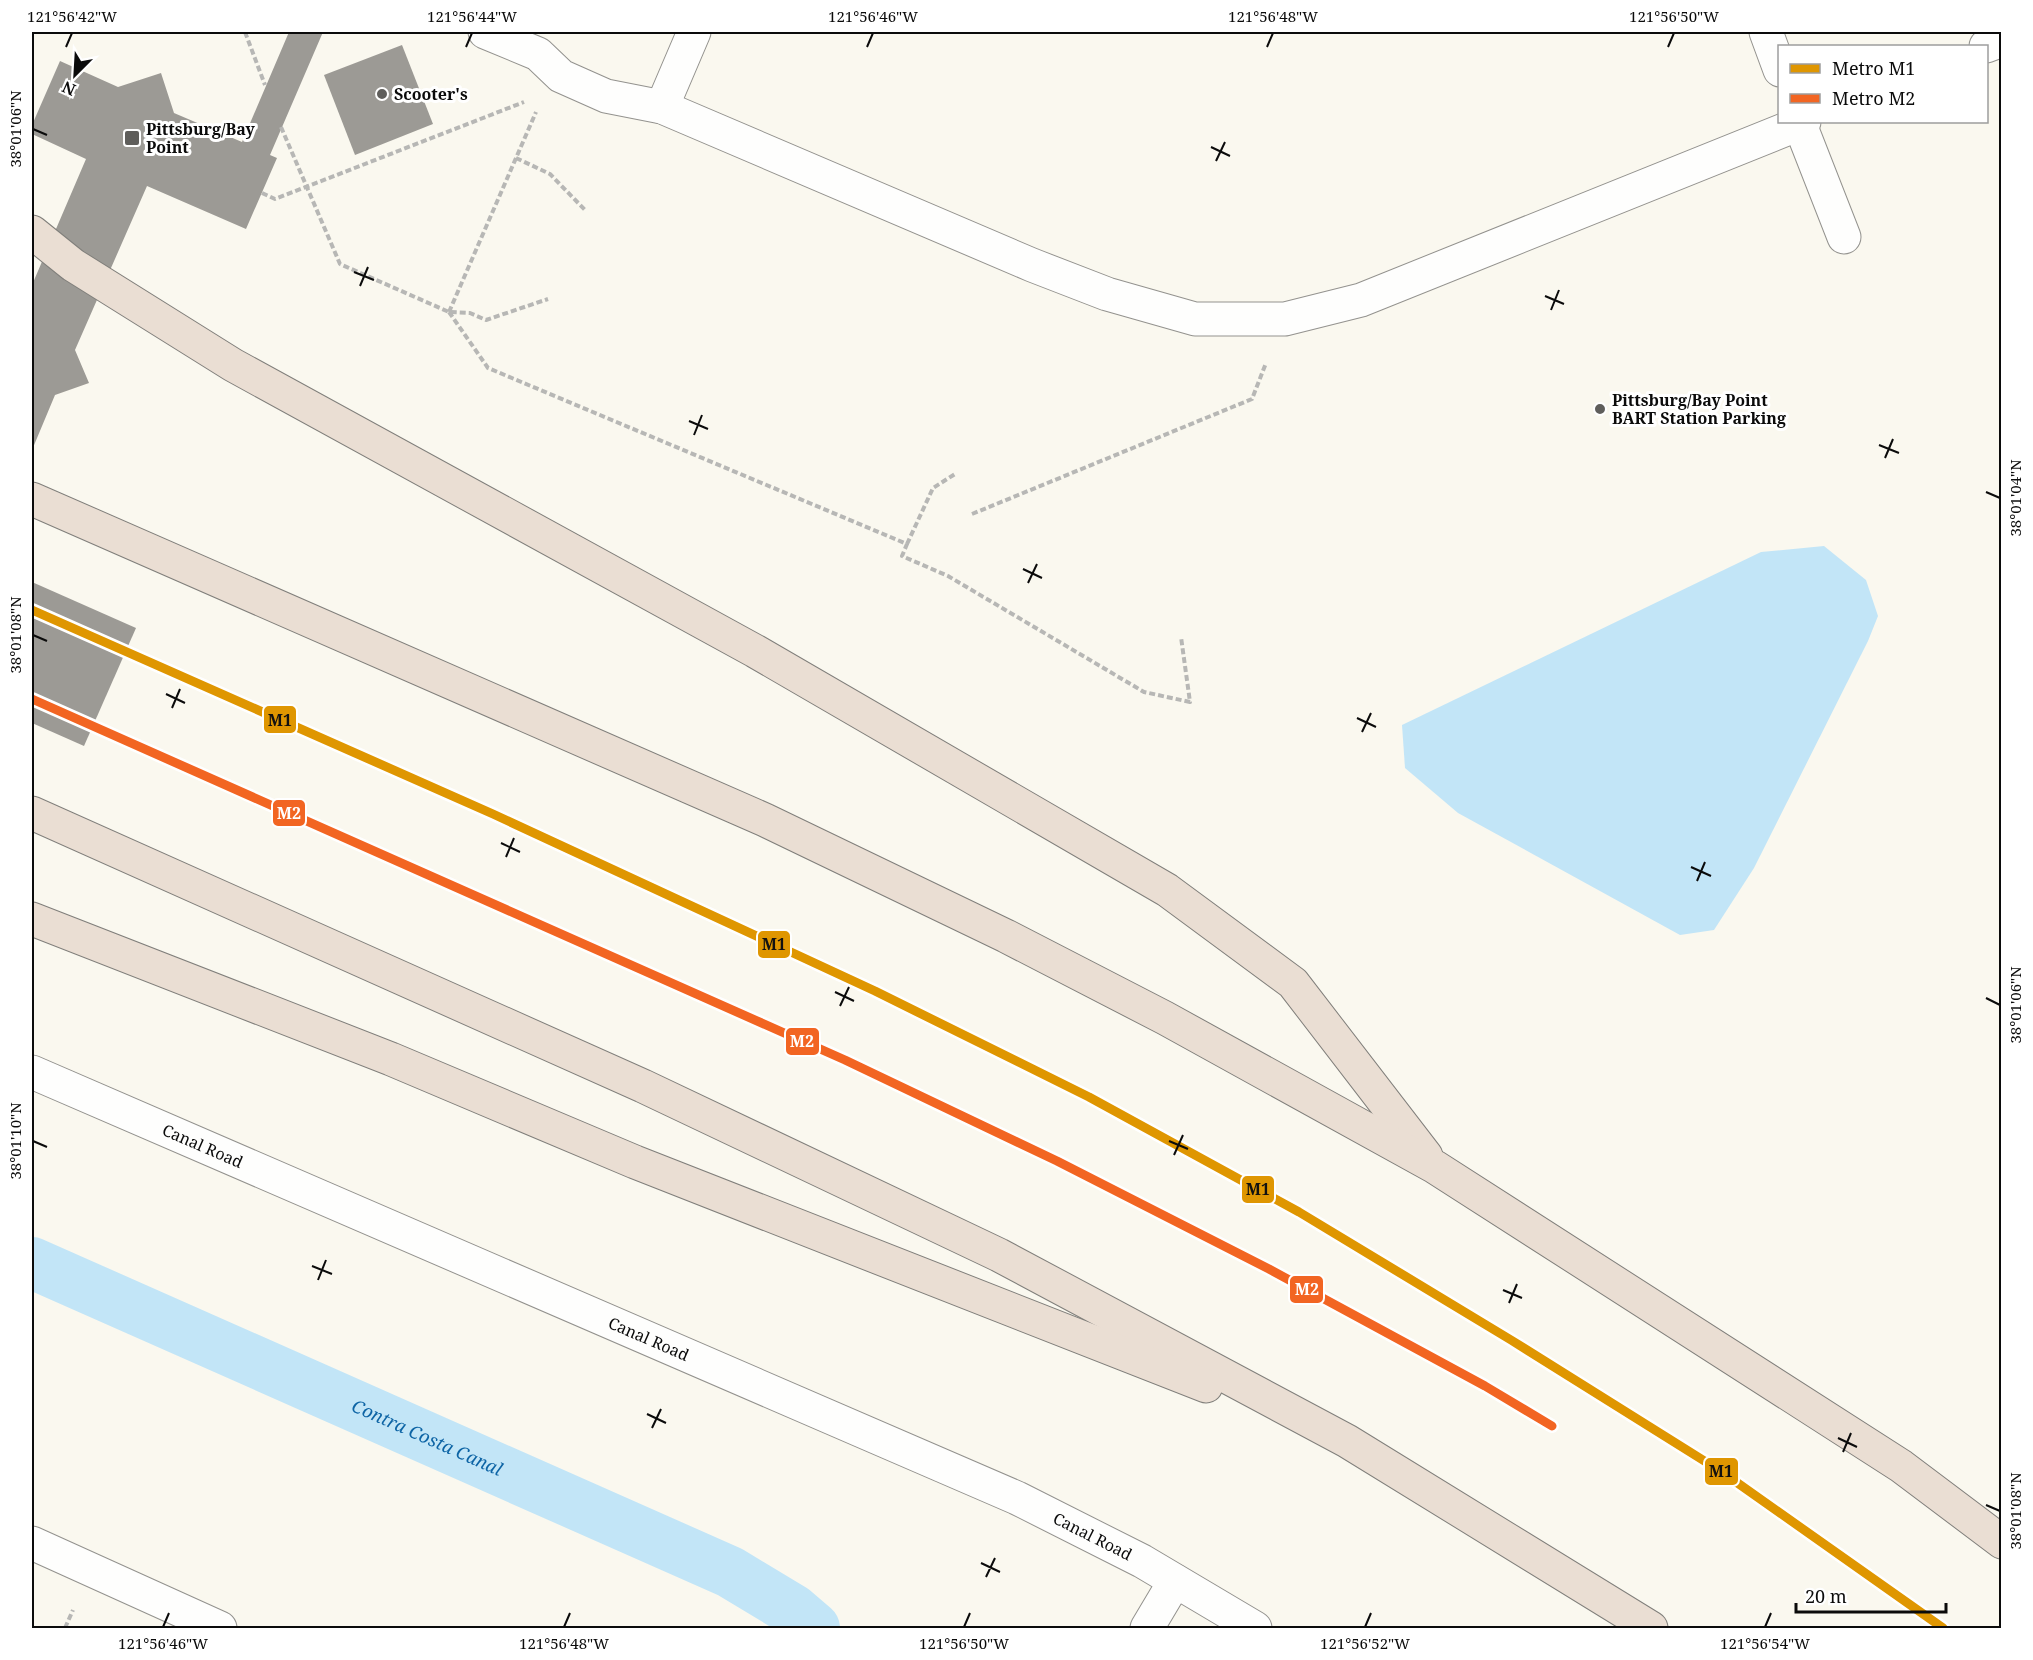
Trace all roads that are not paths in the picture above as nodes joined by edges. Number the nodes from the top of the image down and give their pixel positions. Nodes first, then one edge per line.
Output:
1 (485, 32) edge
2 (694, 32) edge
3 (1766, 32) edge
4 (543, 43) edge
5 (1778, 67) edge
6 (662, 107) junction
7 (1799, 123) edge
8 (1801, 123) edge
9 (32, 232) edge
10 (1844, 237) dead end
11 (32, 499) edge
12 (32, 813) edge
13 (32, 919) edge
14 (32, 1072) edge
15 (1435, 1167) junction
16 (1347, 1441) junction
17 (2001, 1542) edge
18 (32, 1543) edge
19 (1175, 1581) junction
20 (220, 1629) edge
21 (1147, 1629) edge
22 (1255, 1629) edge
23 (1651, 1629) edge

1 - 4 street
2 - 6 street
3 - 5 street
4 - 6 street
6 - 7 street
8 - 10 street
9 - 15 highway
11 - 15 highway
12 - 16 highway
13 - 16 highway
14 - 19 street, Canal Road
15 - 17 highway
16 - 23 highway
18 - 20 street
19 - 21 street
19 - 22 street, Canal Road

